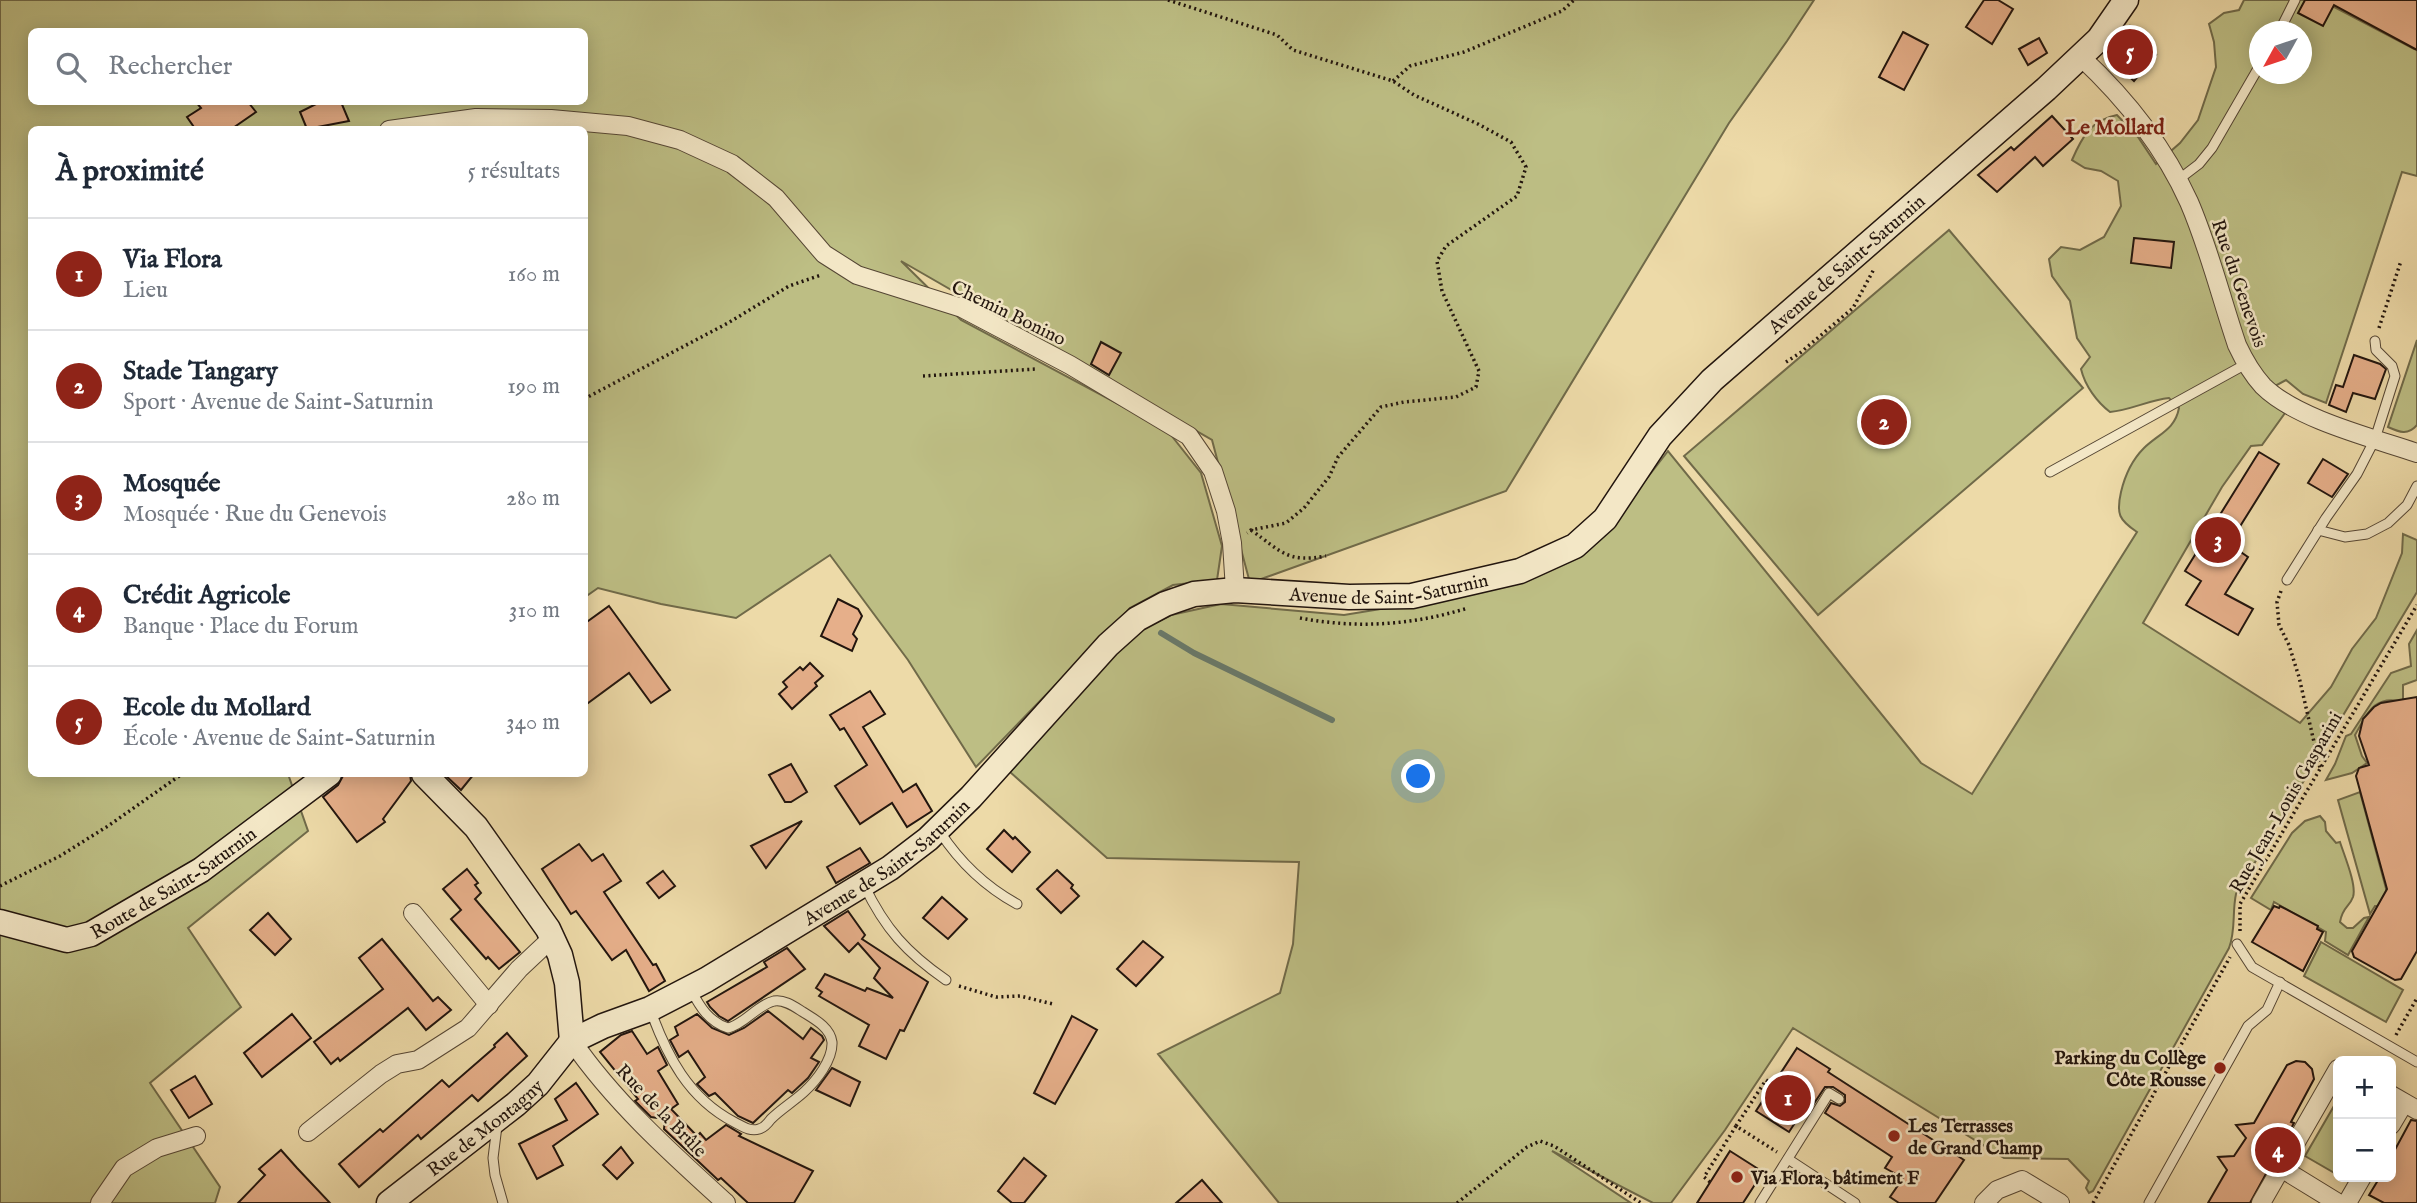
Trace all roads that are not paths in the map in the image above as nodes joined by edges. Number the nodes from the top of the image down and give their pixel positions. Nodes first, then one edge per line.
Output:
1 (2126, 0) edge
2 (2295, 0) edge
3 (2284, 21) edge
4 (2081, 57) junction
5 (2249, 83) edge
6 (418, 126) edge
7 (2178, 180) junction
8 (2375, 341) road end
9 (2246, 364) junction
10 (2375, 439) junction
11 (2417, 453) edge
12 (2050, 472) dead end
13 (2417, 486) edge
14 (2318, 530) junction
15 (2287, 580) road end
16 (1235, 590) junction
17 (325, 777) edge
18 (427, 777) edge
19 (938, 829) junction
20 (864, 884) junction
21 (1017, 904) dead end
22 (414, 913) dead end
23 (0, 922) edge
24 (552, 938) junction
25 (2237, 944) road end
26 (946, 980) road end
27 (2280, 982) junction
28 (690, 988) junction
29 (489, 1005) junction
30 (650, 1009) junction
31 (572, 1041) junction
32 (2417, 1062) edge
33 (2333, 1078) edge
34 (1839, 1099) dead end
35 (2404, 1103) edge
36 (498, 1118) junction
37 (2395, 1119) edge
38 (308, 1132) dead end
39 (196, 1136) dead end
40 (1788, 1159) junction
41 (2281, 1168) junction
42 (2359, 1182) edge
43 (100, 1203) edge
44 (389, 1203) edge
45 (503, 1203) edge
46 (726, 1203) edge
47 (1760, 1203) edge
48 (1855, 1203) edge
49 (1984, 1203) edge
50 (2060, 1203) edge
51 (2148, 1203) edge
52 (2261, 1203) edge
53 (2338, 1203) edge
54 (2347, 1203) edge

1 - 4 main road, Avenue de Saint-Saturnin
2 - 3 lane
4 - 7 street, Rue du Genevois
4 - 16 main road, Avenue de Saint-Saturnin
5 - 7 lane
6 - 16 street, Chemin Bonino
7 - 9 street, Rue du Genevois
8 - 10 lane
9 - 10 street, Rue du Genevois
9 - 12 lane
10 - 11 street, Rue du Genevois
10 - 14 lane
13 - 14 lane
14 - 15 lane
16 - 19 main road, Avenue de Saint-Saturnin
17 - 23 main road, Route de Saint-Saturnin
18 - 24 main road
19 - 20 main road, Avenue de Saint-Saturnin
19 - 21 lane
20 - 26 lane
20 - 28 main road, Avenue de Saint-Saturnin
22 - 29 street
24 - 29 street
24 - 31 main road
25 - 27 lane
27 - 32 lane
27 - 51 lane
28 - 30 main road, Avenue de Saint-Saturnin
28 - 30 lane
29 - 38 street
30 - 31 main road, Avenue de Saint-Saturnin
31 - 36 main road, Rue de Montagny
31 - 46 street, Rue de la Brûle
33 - 41 street
34 - 40 lane
35 - 37 street
36 - 44 main road, Rue de Montagny
36 - 45 lane
39 - 43 street
40 - 47 lane
40 - 48 lane
41 - 52 street
41 - 53 street
42 - 54 street
49 - 50 street

